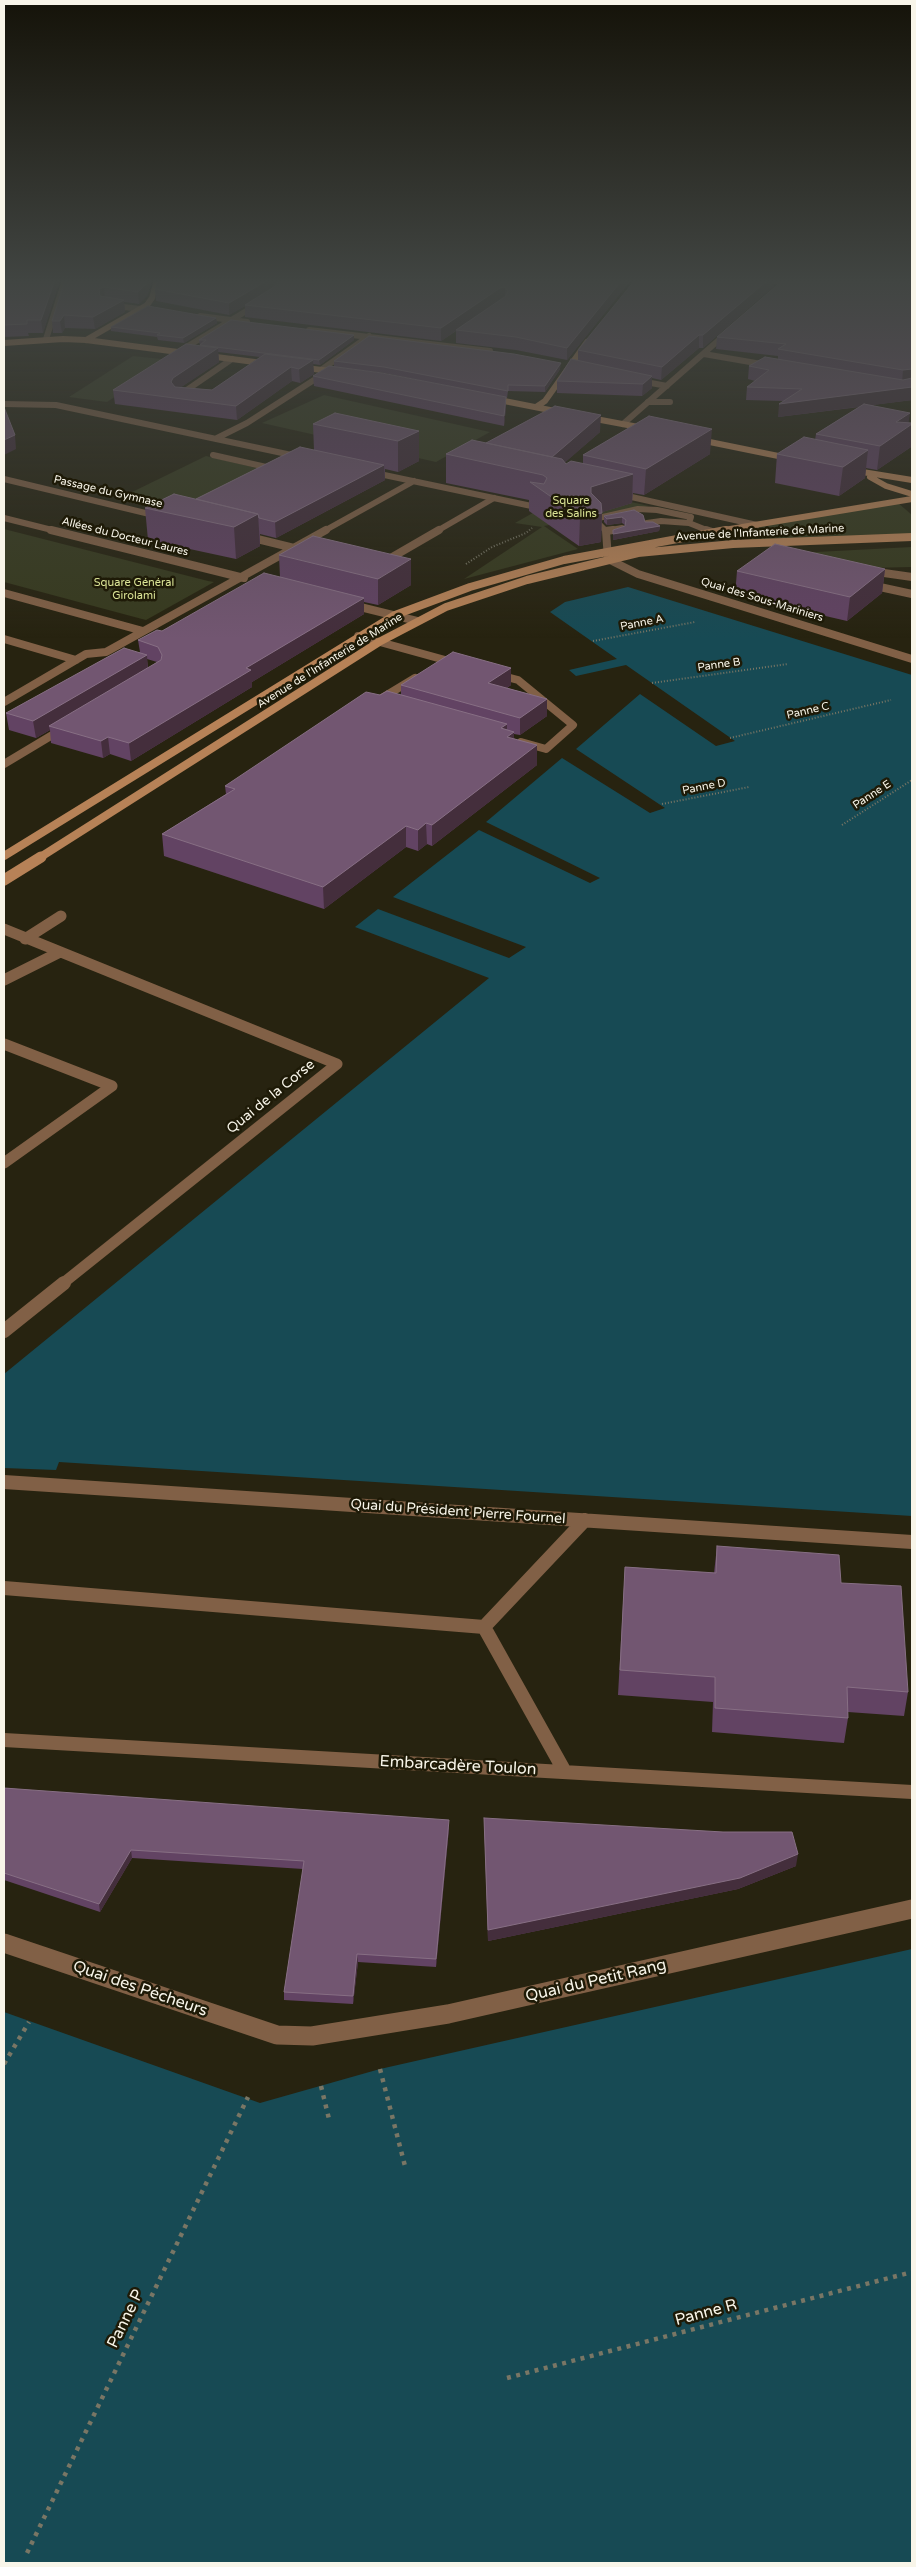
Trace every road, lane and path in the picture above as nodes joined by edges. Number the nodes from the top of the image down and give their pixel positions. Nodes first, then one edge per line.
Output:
1 (281, 400) edge
2 (501, 400) edge
3 (546, 400) edge
4 (651, 400) edge
5 (648, 402) junction
6 (670, 402) dead end
7 (4, 404) edge
8 (536, 407) junction
9 (623, 424) junction
10 (658, 431) edge
11 (684, 437) edge
12 (217, 438) junction
13 (784, 451) edge
14 (213, 455) dead end
15 (300, 456) junction
16 (776, 456) junction
17 (311, 459) edge
18 (805, 461) edge
19 (281, 466) junction
20 (358, 469) edge
21 (844, 469) edge
22 (863, 473) junction
23 (259, 477) edge
24 (4, 479) edge
25 (912, 480) edge
26 (414, 481) junction
27 (886, 486) junction
28 (614, 493) edge
29 (912, 494) edge
30 (494, 498) junction
31 (912, 499) edge
32 (883, 504) junction
33 (541, 508) edge
34 (4, 518) edge
35 (174, 520) edge
36 (647, 523) edge
37 (689, 523) junction
38 (757, 524) junction
39 (622, 528) edge
40 (606, 531) junction
41 (712, 532) junction
42 (240, 535) edge
43 (912, 536) edge
44 (753, 542) junction
45 (302, 544) junction
46 (315, 547) edge
47 (294, 548) junction
48 (778, 552) edge
49 (608, 554) junction
50 (376, 562) edge
51 (861, 569) edge
52 (910, 576) edge
53 (241, 577) junction
54 (250, 580) edge
55 (860, 582) edge
56 (4, 593) edge
57 (912, 594) edge
58 (336, 601) edge
59 (395, 615) junction
60 (417, 621) junction
61 (695, 622) dead end
62 (142, 631) junction
63 (358, 636) junction
64 (4, 639) edge
65 (593, 641) dead end
66 (379, 642) junction
67 (108, 656) junction
68 (123, 657) edge
69 (912, 659) edge
70 (76, 660) junction
71 (444, 660) junction
72 (788, 664) dead end
73 (435, 665) edge
74 (467, 666) edge
75 (427, 670) edge
76 (484, 671) edge
77 (652, 683) dead end
78 (891, 700) dead end
79 (4, 702) edge
80 (386, 704) edge
81 (72, 723) edge
82 (730, 738) dead end
83 (508, 739) edge
84 (4, 764) edge
85 (912, 780) edge
86 (750, 787) dead end
87 (662, 804) dead end
88 (842, 825) dead end
89 (4, 856) edge
90 (4, 880) edge
91 (61, 916) dead end
92 (4, 929) edge
93 (25, 939) junction
94 (60, 952) junction
95 (4, 980) edge
96 (4, 1044) edge
97 (4, 1163) edge
98 (4, 1331) edge
99 (4, 1482) edge
100 (585, 1520) junction
101 (912, 1542) edge
102 (4, 1588) edge
103 (484, 1626) junction
104 (4, 1740) edge
105 (565, 1772) junction
106 (912, 1792) edge
107 (912, 1910) edge
108 (4, 1943) edge
109 (29, 2022) dead end
110 (276, 2034) joint
111 (4, 2064) edge
112 (380, 2069) dead end
113 (321, 2086) dead end
114 (248, 2097) dead end
115 (329, 2119) dead end
116 (406, 2170) dead end
117 (912, 2272) edge
118 (507, 2378) dead end
119 (28, 2553) dead end

1 - 12 street
2 - 8 main road
3 - 8 main road
4 - 5 street
5 - 6 street
5 - 9 street
7 - 12 street
8 - 9 main road
9 - 10 main road
11 - 16 main road
12 - 15 street
13 - 16 street
14 - 19 street
15 - 17 street
15 - 19 street
16 - 18 main road
19 - 23 street
20 - 26 street
21 - 22 main road
22 - 25 main road
22 - 27 main road
24 - 35 street, Passage du Gymnase
26 - 30 street
26 - 45 street
27 - 29 main road
27 - 32 main road
28 - 38 street
30 - 33 street
30 - 50 street
31 - 32 main road, Avenue de l'Infanterie de Marine
32 - 38 main road, Avenue de l'Infanterie de Marine
34 - 53 street, Allées du Docteur Laures
36 - 37 street
37 - 40 street
37 - 41 street
38 - 41 main road, Avenue de l'Infanterie de Marine
39 - 40 street
40 - 49 street
41 - 49 main road, Avenue de l'Infanterie de Marine
42 - 47 street
43 - 44 main road, Avenue de l'Infanterie de Marine
44 - 48 street
44 - 49 main road, Avenue de l'Infanterie de Marine
45 - 46 street
45 - 47 street
47 - 53 street
49 - 59 main road, Avenue de l'Infanterie de Marine
49 - 60 main road, Avenue de l'Infanterie de Marine
49 - 69 street, Quai des Sous-Mariniers
51 - 52 street
53 - 54 street, Allées du Docteur Laures
53 - 62 street
55 - 57 street
56 - 62 street
58 - 59 street
59 - 60 street
59 - 63 main road, Avenue de l'Infanterie de Marine
60 - 66 main road, Avenue de l'Infanterie de Marine
61 - 65 path, Panne A
62 - 67 street
63 - 66 street
63 - 89 main road, Avenue de l'Infanterie de Marine
64 - 70 street
66 - 71 street
66 - 90 main road, Avenue de l'Infanterie de Marine
67 - 68 street
67 - 70 street
70 - 79 street
71 - 73 street
71 - 74 street
72 - 77 path, Panne B
75 - 80 street
76 - 83 street
78 - 82 path, Panne C
81 - 84 street
85 - 88 path, Panne E
86 - 87 path, Panne D
91 - 93 street
92 - 93 street, Quai de la Corse
93 - 94 street, Quai de la Corse
94 - 95 street
94 - 98 street, Quai de la Corse
96 - 97 street
99 - 100 street, Quai du Président Pierre Fournel
100 - 101 street, Quai du Président Pierre Fournel
100 - 103 street
102 - 103 street
103 - 105 street
104 - 105 street, Embarcadère Toulon
105 - 106 street, Embarcadère Toulon
107 - 110 street, Quai du Petit Rang
108 - 110 street, Quai des Pécheurs
109 - 111 path
112 - 116 path
113 - 115 path
114 - 119 path, Panne P
117 - 118 path, Panne R

